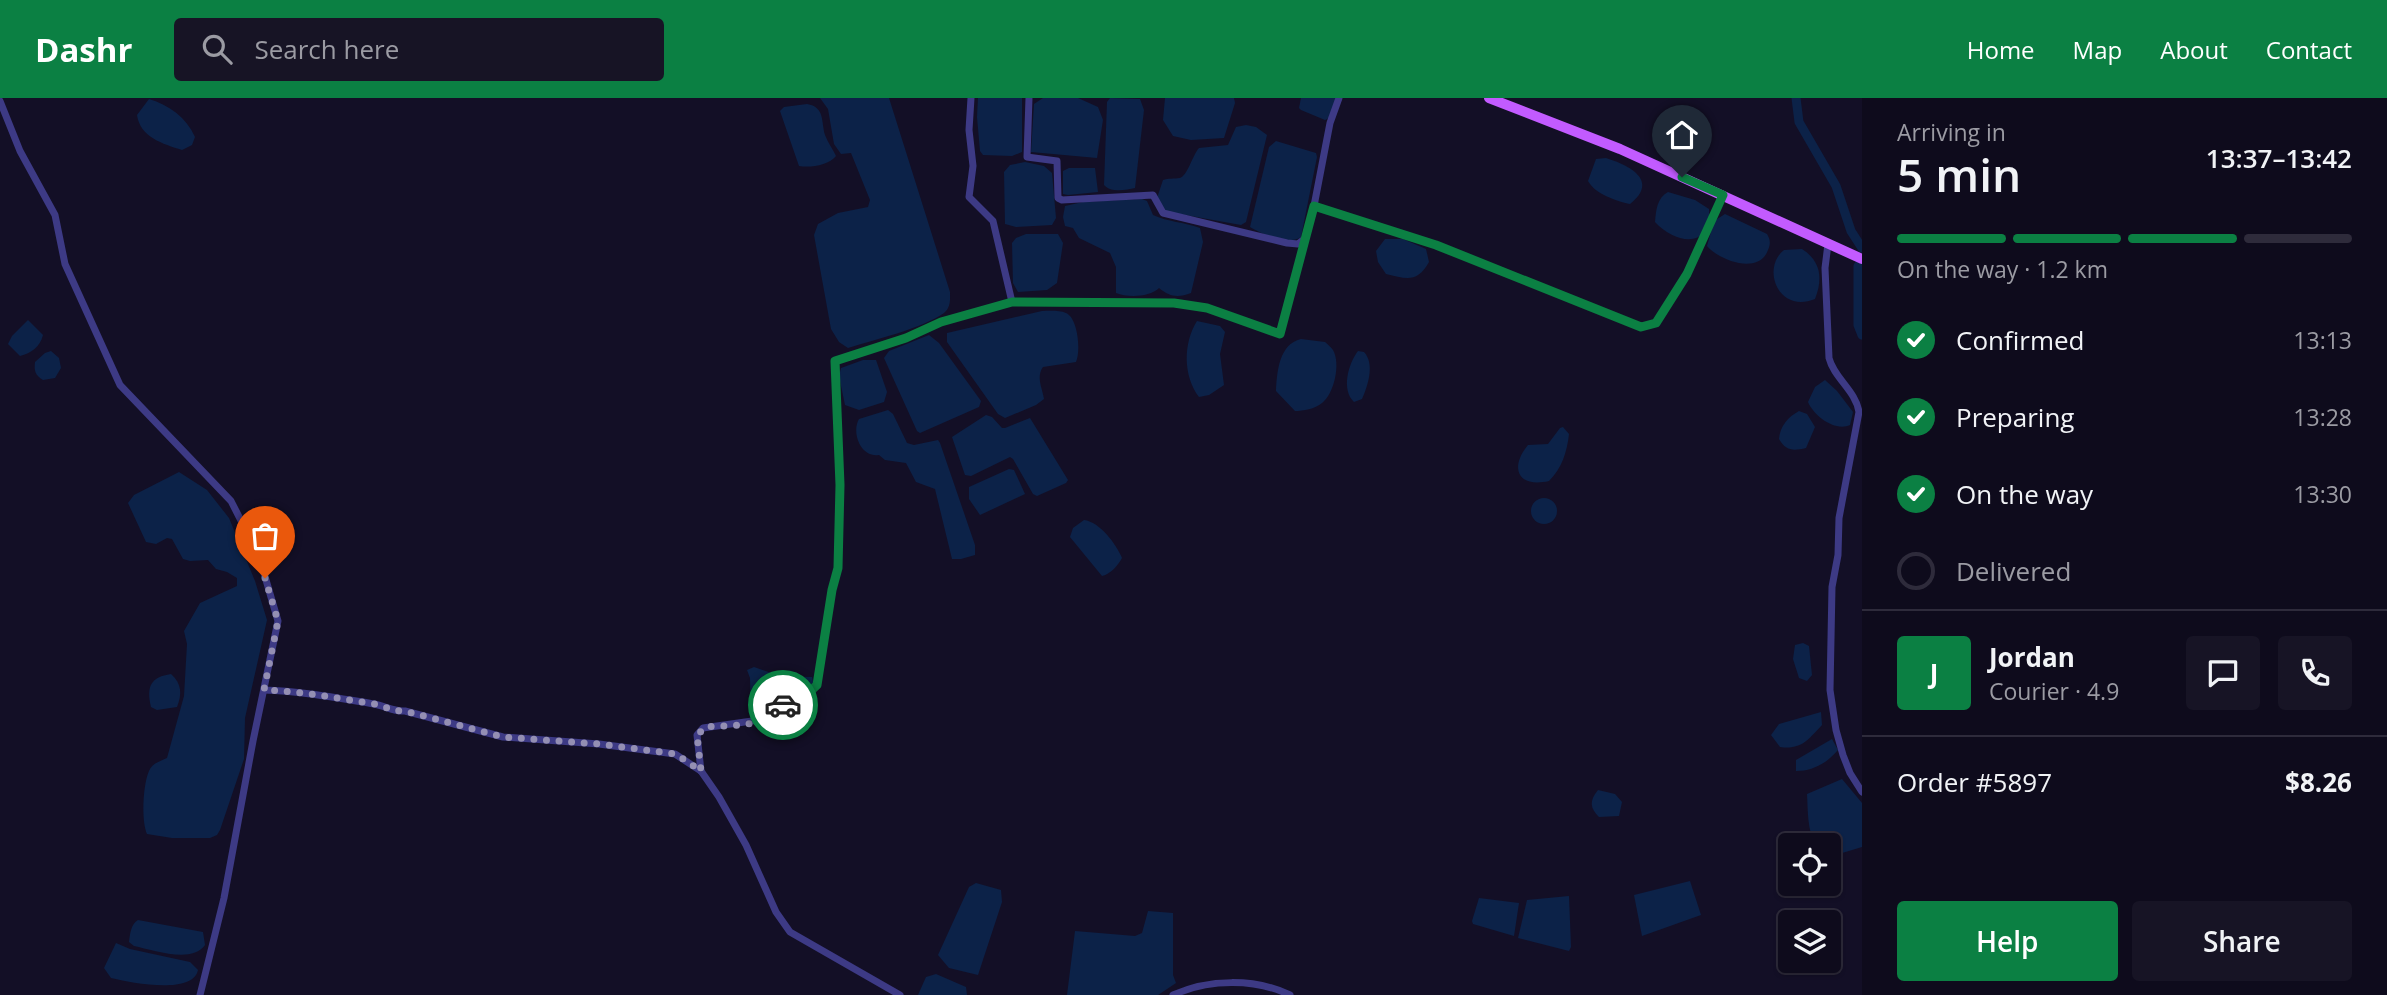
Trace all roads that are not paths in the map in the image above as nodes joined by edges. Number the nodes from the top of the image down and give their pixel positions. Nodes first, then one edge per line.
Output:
1 (971, 98) edge
2 (1029, 98) edge
3 (1339, 98) edge
4 (1489, 98) edge
5 (0, 101) edge
6 (1723, 195) junction
7 (1314, 206) junction
8 (1304, 240) junction
9 (1828, 244) junction
10 (1862, 259) edge
11 (1012, 302) junction
12 (264, 690) junction
13 (701, 771) junction
14 (1862, 792) edge
15 (200, 995) edge
16 (900, 995) edge
17 (1173, 995) edge
18 (1290, 995) edge

1 - 11 street
2 - 8 street
3 - 7 street
4 - 6 main road
5 - 12 street
6 - 7 street
6 - 9 main road
7 - 8 street
8 - 11 street
9 - 10 main road
9 - 14 street
11 - 13 street
12 - 13 street
12 - 15 street
13 - 16 street
17 - 18 street

